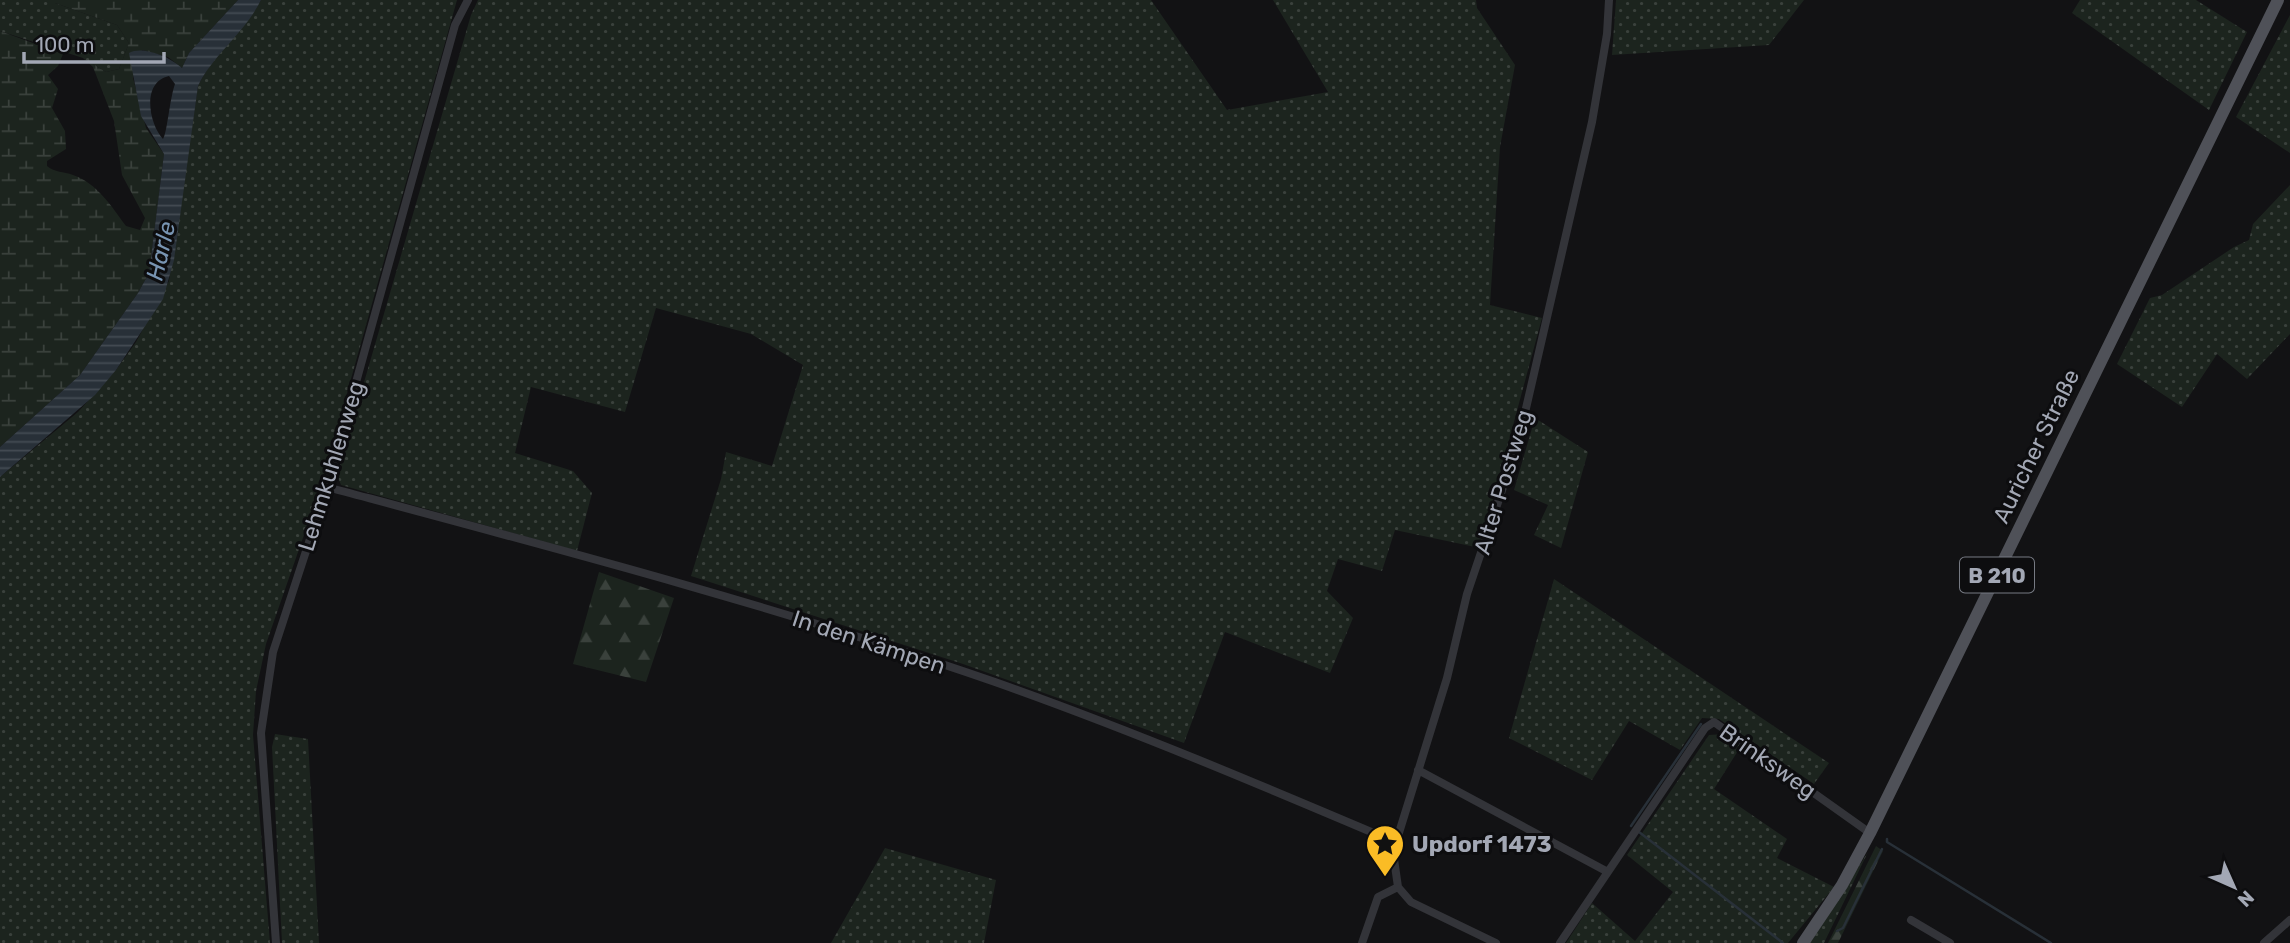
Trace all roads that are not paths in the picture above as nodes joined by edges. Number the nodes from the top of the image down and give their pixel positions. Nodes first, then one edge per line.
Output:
1 (468, 0) edge
2 (1609, 0) edge
3 (2278, 0) edge
4 (327, 487) junction
5 (1418, 770) junction
6 (1870, 833) junction
7 (1395, 842) junction
8 (1606, 871) junction
9 (1398, 887) junction
10 (1911, 920) dead end
11 (2290, 920) edge
12 (276, 943) edge
13 (1362, 943) edge
14 (1496, 943) edge
15 (1560, 943) edge
16 (1804, 943) edge
17 (1950, 943) edge
18 (2264, 943) edge

1 - 4 street, Lehmkuhlenweg
2 - 5 street, Alter Postweg
3 - 6 main road, Auricher Straße / B 210
4 - 7 street, In den Kämpen
4 - 12 street, Lehmkuhlenweg
5 - 7 street, Alter Postweg
5 - 8 street
6 - 8 street, Brinksweg
6 - 16 main road, Auricher Straße / B 210
7 - 9 street, Alter Postweg
8 - 15 street, Brinksweg
9 - 13 street
9 - 14 street
10 - 17 street
11 - 18 street

